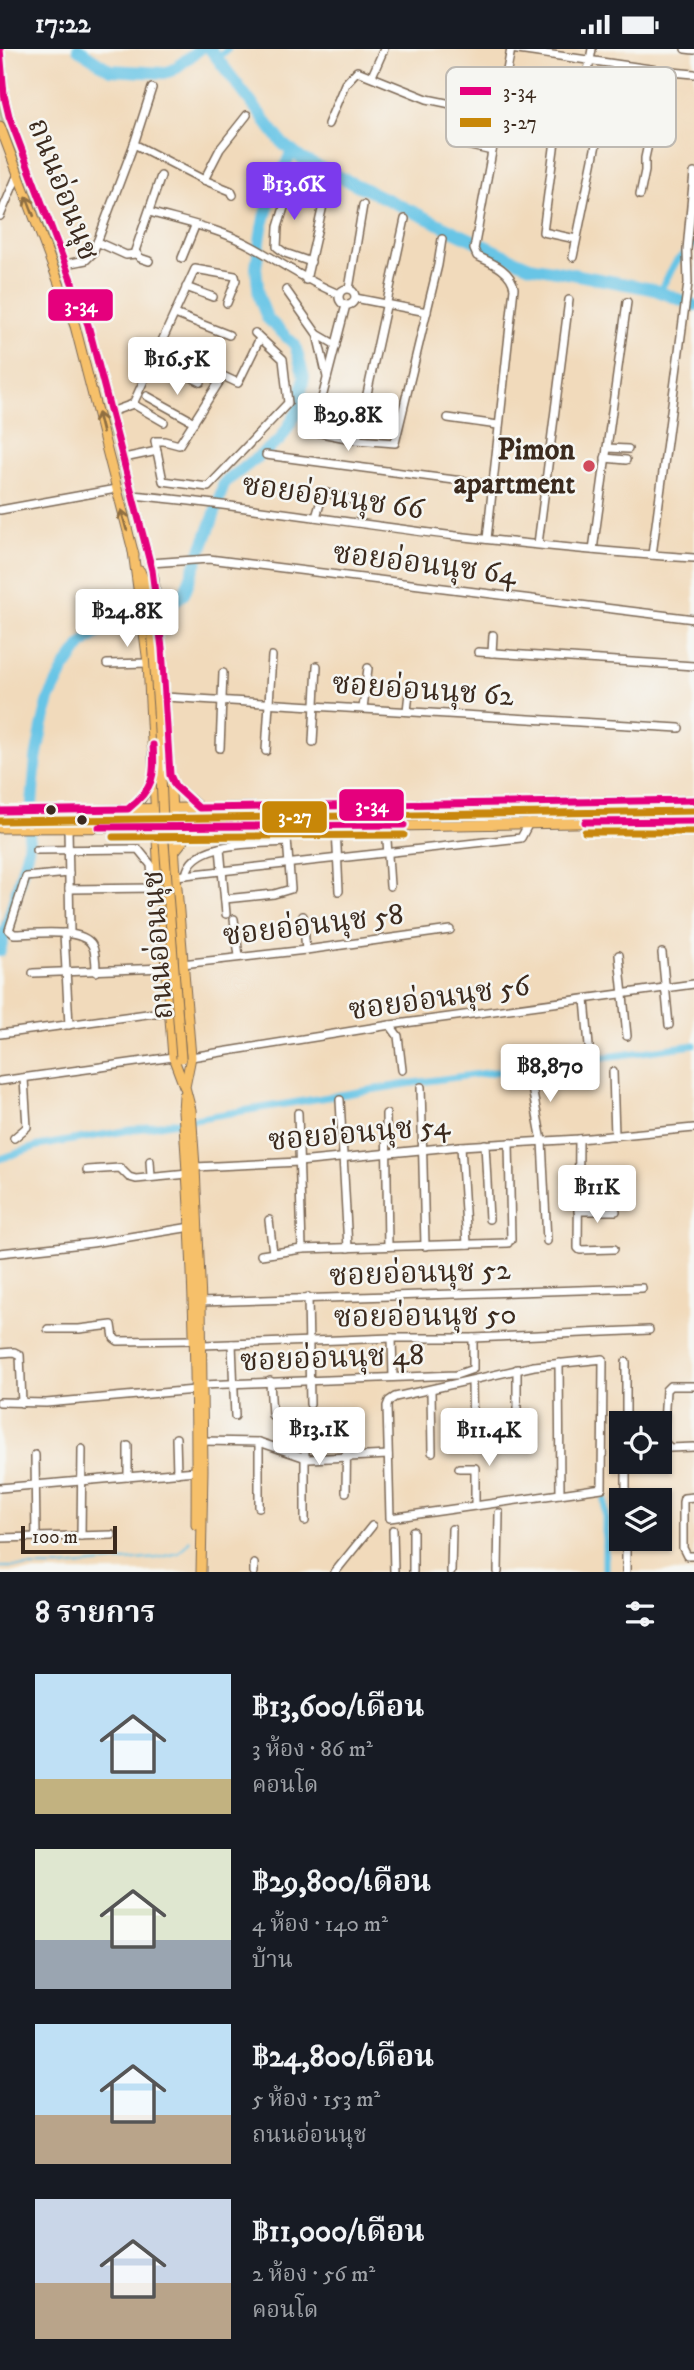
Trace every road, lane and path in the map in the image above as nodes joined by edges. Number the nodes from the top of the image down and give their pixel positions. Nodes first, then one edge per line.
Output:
1 (0, 49) edge
2 (384, 49) edge
3 (511, 49) edge
4 (592, 49) edge
5 (685, 49) edge
6 (694, 50) edge
7 (589, 60) junction
8 (508, 67) edge
9 (588, 67) edge
10 (637, 67) edge
11 (676, 72) edge
12 (694, 74) edge
13 (372, 76) junction
14 (152, 88) dead end
15 (446, 103) edge
16 (247, 115) dead end
17 (328, 124) dead end
18 (0, 126) edge
19 (134, 144) junction
20 (475, 147) edge
21 (493, 147) edge
22 (554, 147) edge
23 (595, 147) edge
24 (647, 147) edge
25 (492, 151) junction
26 (694, 173) edge
27 (18, 174) junction
28 (294, 175) dead end
29 (161, 176) dead end
30 (204, 180) junction
31 (326, 192) dead end
32 (233, 195) dead end
33 (640, 195) dead end
34 (4, 196) edge
35 (363, 205) dead end
36 (149, 212) junction
37 (0, 216) edge
38 (405, 219) dead end
39 (195, 226) junction
40 (442, 239) dead end
41 (576, 239) junction
42 (97, 242) junction
43 (135, 254) junction
44 (573, 257) dead end
45 (182, 258) dead end
46 (149, 261) dead end
47 (311, 262) junction
48 (66, 264) junction
49 (306, 280) junction
50 (186, 287) junction
51 (349, 289) junction
52 (286, 290) dead end
53 (339, 294) junction
54 (213, 297) dead end
55 (355, 298) junction
56 (569, 300) dead end
57 (627, 302) dead end
58 (227, 303) dead end
59 (346, 305) junction
60 (386, 305) junction
61 (427, 312) junction
62 (175, 314) junction
63 (317, 334) junction
64 (229, 335) dead end
65 (336, 345) junction
66 (155, 359) junction
67 (328, 377) junction
68 (201, 382) dead end
69 (147, 396) dead end
70 (133, 404) junction
71 (111, 412) junction
72 (448, 418) dead end
73 (164, 422) dead end
74 (194, 422) junction
75 (498, 425) junction
76 (357, 440) junction
77 (607, 448) junction
78 (628, 449) dead end
79 (157, 451) junction
80 (266, 455) dead end
81 (124, 458) junction
82 (605, 459) junction
83 (626, 460) dead end
84 (492, 485) junction
85 (116, 489) junction
86 (134, 495) junction
87 (359, 502) dead end
88 (0, 510) edge
89 (316, 517) junction
90 (487, 539) junction
91 (538, 544) junction
92 (145, 548) junction
93 (593, 550) junction
94 (133, 551) junction
95 (652, 555) junction
96 (694, 558) edge
97 (150, 563) junction
98 (148, 591) junction
99 (694, 619) edge
100 (493, 635) dead end
101 (478, 652) dead end
102 (492, 653) junction
103 (272, 656) dead end
104 (148, 663) junction
105 (107, 664) dead end
106 (317, 666) dead end
107 (694, 666) edge
108 (368, 669) dead end
109 (223, 673) dead end
110 (409, 693) dead end
111 (165, 697) junction
112 (221, 699) junction
113 (268, 702) junction
114 (315, 705) junction
115 (363, 708) junction
116 (407, 711) junction
117 (678, 728) dead end
118 (313, 742) dead end
119 (219, 748) dead end
120 (169, 751) junction
121 (266, 751) dead end
122 (153, 752) junction
123 (170, 775) junction
124 (155, 778) junction
125 (694, 800) edge
126 (156, 807) junction
127 (171, 807) junction
128 (199, 808) junction
129 (128, 809) junction
130 (1, 811) edge
131 (694, 821) edge
132 (529, 823) junction
133 (386, 825) junction
134 (128, 827) junction
135 (157, 827) junction
136 (173, 827) junction
137 (203, 827) junction
138 (286, 827) junction
139 (336, 827) junction
140 (1, 828) edge
141 (68, 828) junction
142 (287, 842) junction
143 (220, 848) junction
144 (36, 850) dead end
145 (68, 850) junction
146 (158, 852) junction
147 (174, 852) junction
148 (387, 853) junction
149 (336, 858) junction
150 (289, 863) junction
151 (222, 871) junction
152 (69, 873) junction
153 (181, 875) junction
154 (157, 885) junction
155 (390, 886) dead end
156 (69, 889) junction
157 (339, 891) dead end
158 (225, 899) junction
159 (226, 914) dead end
160 (303, 916) dead end
161 (234, 919) dead end
162 (450, 930) dead end
163 (67, 933) junction
164 (306, 950) junction
165 (662, 953) dead end
166 (619, 955) dead end
167 (239, 956) junction
168 (182, 964) junction
169 (165, 968) junction
170 (96, 972) junction
171 (33, 973) dead end
172 (65, 974) junction
173 (694, 984) edge
174 (666, 988) junction
175 (623, 993) junction
176 (585, 999) junction
177 (169, 1011) junction
178 (669, 1024) dead end
179 (69, 1025) junction
180 (390, 1025) junction
181 (0, 1034) edge
182 (627, 1036) dead end
183 (589, 1046) dead end
184 (181, 1057) junction
185 (402, 1070) dead end
186 (529, 1072) dead end
187 (613, 1072) dead end
188 (24, 1079) junction
189 (0, 1081) edge
190 (421, 1087) dead end
191 (340, 1100) dead end
192 (298, 1113) dead end
193 (386, 1114) dead end
194 (694, 1128) edge
195 (615, 1136) junction
196 (14, 1138) dead end
197 (579, 1139) junction
198 (542, 1141) junction
199 (509, 1143) junction
200 (485, 1144) junction
201 (461, 1146) junction
202 (424, 1149) junction
203 (387, 1153) junction
204 (342, 1157) junction
205 (150, 1161) dead end
206 (299, 1162) junction
207 (87, 1170) dead end
208 (190, 1170) junction
209 (578, 1174) junction
210 (616, 1174) dead end
211 (150, 1177) junction
212 (578, 1211) junction
213 (616, 1211) dead end
214 (489, 1219) dead end
215 (270, 1220) dead end
216 (191, 1227) junction
217 (547, 1241) dead end
218 (467, 1244) junction
219 (425, 1245) junction
220 (388, 1247) junction
221 (348, 1248) junction
222 (302, 1249) junction
223 (614, 1249) dead end
224 (0, 1253) edge
225 (273, 1253) junction
226 (261, 1255) dead end
227 (642, 1288) dead end
228 (308, 1297) junction
229 (197, 1302) junction
230 (48, 1329) dead end
231 (649, 1330) dead end
232 (392, 1338) junction
233 (472, 1338) junction
234 (309, 1340) junction
235 (198, 1343) junction
236 (232, 1344) junction
237 (0, 1353) edge
238 (626, 1362) dead end
239 (559, 1363) junction
240 (517, 1369) junction
241 (393, 1377) junction
242 (310, 1379) junction
243 (270, 1381) junction
244 (472, 1381) junction
245 (234, 1384) junction
246 (694, 1386) edge
247 (199, 1387) junction
248 (431, 1391) junction
249 (0, 1402) edge
250 (22, 1403) junction
251 (310, 1404) dead end
252 (626, 1411) edge
253 (305, 1413) dead end
254 (272, 1415) dead end
255 (235, 1416) dead end
256 (347, 1416) dead end
257 (176, 1438) dead end
258 (517, 1439) dead end
259 (199, 1441) junction
260 (259, 1442) junction
261 (128, 1446) dead end
262 (473, 1447) dead end
263 (694, 1447) edge
264 (82, 1449) dead end
265 (432, 1452) dead end
266 (35, 1455) dead end
267 (388, 1455) junction
268 (305, 1458) junction
269 (346, 1458) junction
270 (459, 1468) dead end
271 (199, 1471) junction
272 (177, 1473) junction
273 (128, 1477) junction
274 (80, 1481) junction
275 (36, 1485) junction
276 (0, 1488) edge
277 (346, 1492) dead end
278 (560, 1494) junction
279 (694, 1497) edge
280 (475, 1506) junction
281 (259, 1507) dead end
282 (499, 1513) dead end
283 (305, 1521) dead end
284 (372, 1525) dead end
285 (452, 1529) dead end
286 (393, 1531) dead end
287 (413, 1531) dead end
288 (111, 1535) dead end
289 (81, 1536) junction
290 (36, 1537) junction
291 (0, 1538) edge
292 (626, 1551) edge
293 (694, 1556) edge
294 (195, 1572) edge
295 (201, 1572) edge
296 (335, 1572) edge
297 (394, 1572) edge
298 (413, 1572) edge
299 (451, 1572) edge
300 (498, 1572) edge
301 (626, 1572) edge

1 - 48 main road, ถนนอ่อนนุช
2 - 13 street
3 - 7 street
3 - 8 street
4 - 7 street
5 - 6 street
7 - 9 street
7 - 10 street
11 - 12 street
13 - 15 street
13 - 17 street
14 - 19 street
16 - 30 street
18 - 27 main road, ถนนอ่อนนุช
19 - 30 street
19 - 42 street
20 - 25 street
21 - 25 street
22 - 41 street
23 - 41 street
24 - 33 street
25 - 75 street
26 - 95 street
27 - 34 street
85 -> 27 main road, ถนนอ่อนนุช
28 - 47 street
29 - 36 street
30 - 32 street
31 - 47 street
34 - 37 street
35 - 51 street
36 - 39 street
36 - 43 street
38 - 60 street
39 - 45 street
39 - 49 street
40 - 61 street
41 - 44 street
42 - 43 street
42 - 48 street
43 - 46 street
47 - 49 street
48 - 71 main road, ถนนอ่อนนุช
49 - 53 street
50 - 54 street
50 - 58 street
50 - 62 street
51 - 53 street
51 - 55 street
52 - 63 street
53 - 59 street
55 - 59 street
55 - 60 street
56 - 91 street
57 - 77 street
59 - 65 street
60 - 61 street
60 - 76 street
61 - 76 street
62 - 64 street
62 - 66 street
63 - 65 street
63 - 67 street
65 - 67 street
66 - 68 street
66 - 70 street
67 - 76 street
69 - 74 street
70 - 71 street
70 - 73 street
71 - 81 main road, ถนนอ่อนนุช
72 - 75 street
74 - 79 street
74 - 79 street
75 - 84 street
77 - 78 street
77 - 82 street
79 - 81 street
80 - 84 street
81 - 86 main road, ถนนอ่อนนุช
82 - 83 street
82 - 93 street
84 - 90 street
85 - 88 street
94 -> 85 main road, ถนนอ่อนนุช
86 - 89 street, ซอยอ่อนนุช 66
86 - 92 main road, ถนนอ่อนนุช
87 - 89 street
89 - 90 street, ซอยอ่อนนุช 66
90 - 91 street, ซอยอ่อนนุช 66
91 - 93 street, ซอยอ่อนนุช 66
92 - 97 main road, ถนนอ่อนนุช
92 - 98 main road, ถนนอ่อนนุช
93 - 95 street, ซอยอ่อนนุช 66
94 - 98 main road, ถนนอ่อนนุช
94 - 104 main road, ถนนอ่อนนุช
95 - 96 street, ซอยอ่อนนุช 66
97 - 99 street, ซอยอ่อนนุช 64
97 - 111 main road, ถนนอ่อนนุช
98 - 184 main road, ถนนอ่อนนุช, bridge
100 - 102 street
101 - 102 street
102 - 107 street
103 - 113 street
104 - 105 street
104 - 122 main road, ถนนอ่อนนุช
106 - 114 street
108 - 115 street
109 - 112 street
110 - 116 street
111 - 112 street, ซอยอ่อนนุช 62
111 - 120 main road, ถนนอ่อนนุช
112 - 113 street, ซอยอ่อนนุช 62
112 - 119 street
113 - 114 street, ซอยอ่อนนุช 62
113 - 121 street
114 - 115 street, ซอยอ่อนนุช 62
114 - 118 street
115 - 116 street, ซอยอ่อนนุช 62
116 - 117 street, ซอยอ่อนนุช 62
120 - 122 main road
120 - 123 main road, ถนนอ่อนนุช
122 - 124 main road, ถนนอ่อนนุช
123 - 127 main road, ถนนอ่อนนุช
123 - 128 main road
124 - 126 main road, ถนนอ่อนนุช
124 - 129 main road
125 - 128 main road
126 - 127 main road
126 - 129 main road
126 - 135 main road, ถนนอ่อนนุช
127 - 128 main road
127 - 136 main road, ถนนอ่อนนุช
129 - 130 main road
131 - 132 main road
132 - 133 main road
132 - 148 street
133 - 139 main road
133 - 148 street
134 - 135 main road
134 - 141 main road
134 - 146 main road
135 - 136 main road
135 - 146 main road, ถนนอ่อนนุช
136 - 137 main road
136 - 147 main road, ถนนอ่อนนุช
137 - 138 main road
137 - 147 main road
138 - 139 main road
138 - 142 street
139 - 149 street
140 - 141 main road
141 - 145 street
142 - 143 street
142 - 150 street
143 - 151 street
143 - 153 street
144 - 145 street
145 - 152 street
145 - 154 street
146 - 154 main road, ถนนอ่อนนุช
147 - 153 main road, ถนนอ่อนนุช
148 - 149 street
148 - 155 street
149 - 150 street
149 - 157 street
150 - 151 street
150 - 158 street
151 - 153 street
151 - 158 street
152 - 156 street
152 - 163 street
153 - 154 main road
153 - 168 main road, ถนนอ่อนนุช
154 - 156 street
154 - 169 main road, ถนนอ่อนนุช
156 - 163 street
158 - 159 street
160 - 164 street
161 - 167 street
162 - 164 street, ซอยอ่อนนุช 58
163 - 170 street
163 - 172 street
164 - 167 street, ซอยอ่อนนุช 58
165 - 174 street
166 - 175 street
167 - 168 street, ซอยอ่อนนุช 58
168 - 184 main road, ถนนอ่อนนุช
169 - 170 street
169 - 177 main road, ถนนอ่อนนุช
170 - 172 street
171 - 172 street
172 - 179 street
173 - 174 street, ซอยอ่อนนุช 56
174 - 175 street, ซอยอ่อนนุช 56
174 - 178 street
175 - 176 street, ซอยอ่อนนุช 56
175 - 182 street
176 - 180 street, ซอยอ่อนนุช 56
176 - 183 street
177 - 179 street
177 - 184 main road, ถนนอ่อนนุช
179 - 181 street
180 - 184 street, ซอยอ่อนนุช 56
180 - 185 street
184 - 188 street, ซอยอ่อนนุช 56
184 - 208 main road, ถนนอ่อนนุช
186 - 198 street
187 - 195 street
188 - 189 street, ซอยอ่อนนุช 56
188 - 196 street
190 - 202 street
191 - 204 street
192 - 206 street
193 - 203 street
194 - 195 street, ซอยอ่อนนุช 54
195 - 197 street, ซอยอ่อนนุช 54
197 - 198 street, ซอยอ่อนนุช 54
197 - 209 street
198 - 199 street, ซอยอ่อนนุช 54
198 - 217 street
199 - 200 street, ซอยอ่อนนุช 54
199 - 218 street
200 - 201 street, ซอยอ่อนนุช 54
200 - 214 street
201 - 202 street, ซอยอ่อนนุช 54
201 - 218 street
202 - 203 street, ซอยอ่อนนุช 54
202 - 219 street
203 - 204 street, ซอยอ่อนนุช 54
203 - 220 street
204 - 206 street, ซอยอ่อนนุช 54
204 - 221 street
205 - 211 street
206 - 208 street, ซอยอ่อนนุช 54
206 - 222 street
207 - 211 street
208 - 211 street, ซอยอ่อนนุช 54
208 - 216 main road, ถนนอ่อนนุช
208 - 229 main road, ถนนอ่อนนุช
209 - 210 street
209 - 212 street
212 - 213 street
212 - 223 street
215 - 225 street
216 - 224 street
216 - 229 main road, ถนนอ่อนนุช
218 - 219 street
219 - 220 street
220 - 221 street
221 - 222 street
222 - 225 street
225 - 226 street
227 - 228 street, ซอยอ่อนนุช 52
228 - 229 street, ซอยอ่อนนุช 52
228 - 234 street
229 - 235 main road, ถนนอ่อนนุช
230 - 235 street, ซอยอ่อนนุช 50
231 - 233 street, ซอยอ่อนนุช 50
232 - 233 street, ซอยอ่อนนุช 50
232 - 234 street, ซอยอ่อนนุช 50
232 - 241 street
233 - 241 street, ซอยอ่อนนุช 48
234 - 236 street, ซอยอ่อนนุช 50
234 - 242 street
235 - 236 street, ซอยอ่อนนุช 50
235 - 247 main road, ถนนอ่อนนุช
236 - 245 street
237 - 250 street
238 - 252 street
239 - 240 street
239 - 278 street
239 - 278 street
240 - 244 street
240 - 258 street
241 - 242 street, ซอยอ่อนนุช 48
242 - 243 street, ซอยอ่อนนุช 48
242 - 251 street
243 - 245 street, ซอยอ่อนนุช 48
243 - 254 street
244 - 248 street
244 - 262 street
245 - 247 street, ซอยอ่อนนุช 48
245 - 255 street
246 - 263 street
247 - 250 street, ซอยอ่อนนุช 48
247 - 259 main road, ถนนอ่อนนุช
248 - 265 street
248 - 267 street
249 - 250 street, ซอยอ่อนนุช 48
253 - 268 street
256 - 269 street
257 - 272 street
259 - 260 street
259 - 271 main road, ถนนอ่อนนุช
260 - 268 street
260 - 281 street
261 - 273 street
264 - 274 street
266 - 275 street
267 - 269 street
267 - 280 street
268 - 269 street
268 - 283 street
269 - 277 street
270 - 280 street
271 - 272 street
271 - 294 main road, ถนนอ่อนนุช
271 - 295 main road, ถนนอ่อนนุช
272 - 273 street
273 - 274 street
274 - 275 street
274 - 289 street
275 - 276 street
275 - 290 street
278 - 280 street
279 - 293 street
282 - 300 street
284 - 296 street
285 - 299 street
286 - 297 street
287 - 298 street
288 - 289 street
289 - 290 street
290 - 291 street
292 - 301 street

